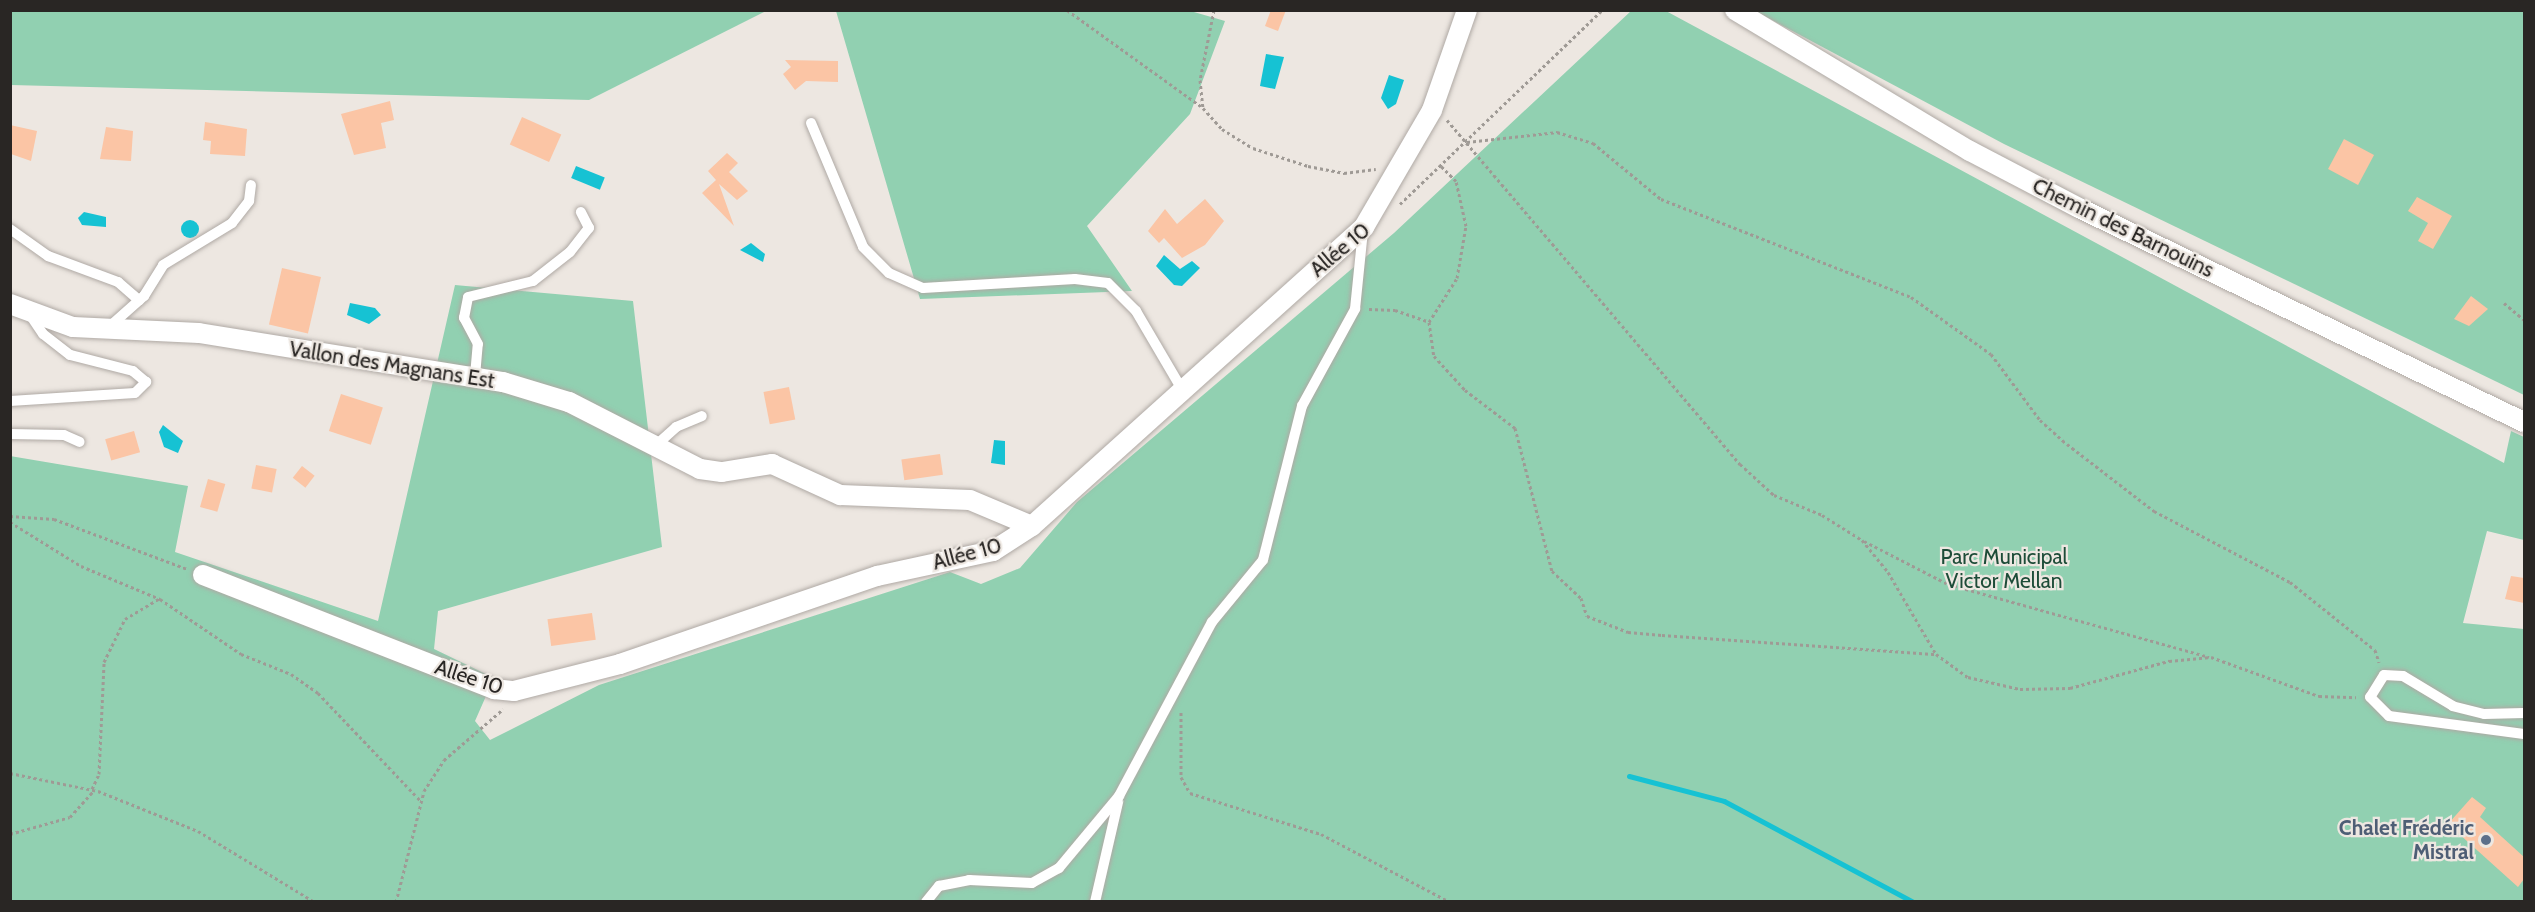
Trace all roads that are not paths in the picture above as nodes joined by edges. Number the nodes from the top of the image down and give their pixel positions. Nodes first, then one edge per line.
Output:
1 (1467, 10) edge
2 (1735, 10) edge
3 (811, 123) dead end
4 (251, 185) dead end
5 (581, 212) dead end
6 (1364, 227) junction
7 (10, 229) edge
8 (139, 300) junction
9 (18, 306) edge
10 (109, 327) junction
11 (475, 376) junction
12 (1183, 391) junction
13 (10, 401) edge
14 (702, 416) dead end
15 (2524, 422) edge
16 (10, 434) edge
17 (80, 442) dead end
18 (654, 447) junction
19 (1032, 526) junction
20 (203, 575) road end
21 (2524, 713) edge
22 (2524, 734) edge
23 (1119, 796) junction
24 (926, 902) edge
25 (1095, 902) edge

1 - 6 street, Allée 10
2 - 15 street, Chemin des Barnouins
3 - 12 lane
4 - 8 lane
5 - 11 lane
6 - 12 street, Allée 10
6 - 23 lane
7 - 8 lane
8 - 10 lane
9 - 10 street, Vallon des Magnans Est
9 - 13 lane
10 - 11 street, Vallon des Magnans Est
11 - 18 street, Vallon des Magnans Est
12 - 19 street, Allée 10
14 - 18 lane
16 - 17 lane
18 - 19 street, Vallon des Magnans Est
19 - 20 street, Allée 10
21 - 22 lane
23 - 24 lane
23 - 25 lane

